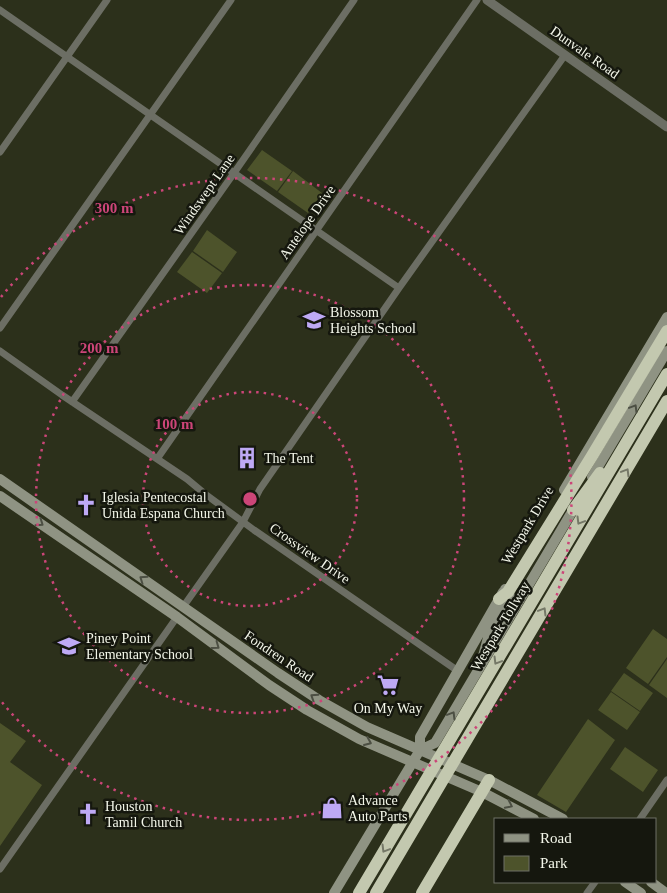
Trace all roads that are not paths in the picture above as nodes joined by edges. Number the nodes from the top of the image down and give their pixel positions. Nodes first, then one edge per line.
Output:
1 (106, 0) edge
2 (231, 0) edge
3 (354, 0) edge
4 (477, 0) edge
5 (487, 0) edge
6 (0, 10) edge
7 (565, 55) junction
8 (67, 56) junction
9 (151, 115) junction
10 (667, 127) edge
11 (0, 152) edge
12 (234, 173) junction
13 (317, 230) junction
14 (399, 288) junction
15 (667, 316) edge
16 (0, 328) edge
17 (667, 330) edge
18 (0, 351) edge
19 (667, 351) edge
20 (667, 374) edge
21 (667, 380) edge
22 (667, 401) edge
23 (72, 402) junction
24 (157, 459) junction
25 (0, 479) edge
26 (0, 496) edge
27 (31, 500) junction
28 (573, 510) junction
29 (22, 511) junction
30 (243, 522) junction
31 (104, 551) junction
32 (95, 561) junction
33 (126, 583) junction
34 (504, 593) junction
35 (183, 607) junction
36 (177, 617) junction
37 (225, 636) junction
38 (481, 667) junction
39 (458, 671) junction
40 (278, 673) junction
41 (269, 685) junction
42 (351, 718) junction
43 (343, 730) junction
44 (420, 750) junction
45 (413, 762) junction
46 (489, 780) junction
47 (667, 780) edge
48 (482, 792) junction
49 (532, 818) edge
50 (561, 818) edge
51 (641, 818) edge
52 (0, 869) edge
53 (626, 883) edge
54 (652, 883) edge
55 (334, 893) edge
56 (359, 893) edge
57 (376, 893) edge
58 (422, 893) edge
59 (641, 893) edge
60 (666, 893) edge

1 - 8 street
2 - 9 street
3 - 12 street, Windswept Lane
4 - 13 street, Antelope Drive
5 - 7 street, Dunvale Road
6 - 8 street
7 - 10 street, Dunvale Road
7 - 14 street
8 - 9 street
8 - 11 street
9 - 12 street
9 - 16 street
12 - 13 street
12 - 23 street, Windswept Lane
13 - 14 street
13 - 24 street, Antelope Drive
14 - 30 street
15 - 34 main road, Westpark Drive
17 - 34 highway
18 - 23 street, Crossview Drive
28 -> 19 main road, Westpark Drive
20 -> 56 highway, Westpark Tollway
21 - 28 highway
57 -> 22 highway
23 - 24 street, Crossview Drive
24 - 30 street, Crossview Drive
25 - 27 main road, Fondren Road
26 - 29 main road, Fondren Road
27 - 29 main road
27 - 31 main road, Fondren Road
28 - 38 main road, Westpark Drive
29 -> 32 main road, Fondren Road
30 - 35 street
30 - 39 street, Crossview Drive
31 - 32 main road
35 -> 31 main road, Fondren Road
32 - 33 main road, Fondren Road
33 - 35 main road
33 - 36 main road, Fondren Road
34 - 38 main road
34 - 39 main road, Westpark Drive
35 - 37 main road, Fondren Road
36 - 37 main road
36 -> 41 main road, Fondren Road
36 - 52 street
37 - 40 main road, Fondren Road
44 -> 38 main road, Westpark Drive
39 - 44 main road, Westpark Drive
40 - 41 main road
42 -> 40 main road, Fondren Road
41 - 43 main road, Fondren Road
42 - 43 main road
42 - 44 main road, Fondren Road
43 -> 45 main road, Fondren Road
44 - 45 main road, Westpark Drive
44 - 46 main road, Fondren Road
45 - 48 main road, Fondren Road
45 - 55 main road, Westpark Drive
46 - 48 highway
46 - 50 main road, Fondren Road
47 - 51 street
48 -> 49 main road, Fondren Road
48 - 58 highway
53 - 59 main road
54 - 60 main road

